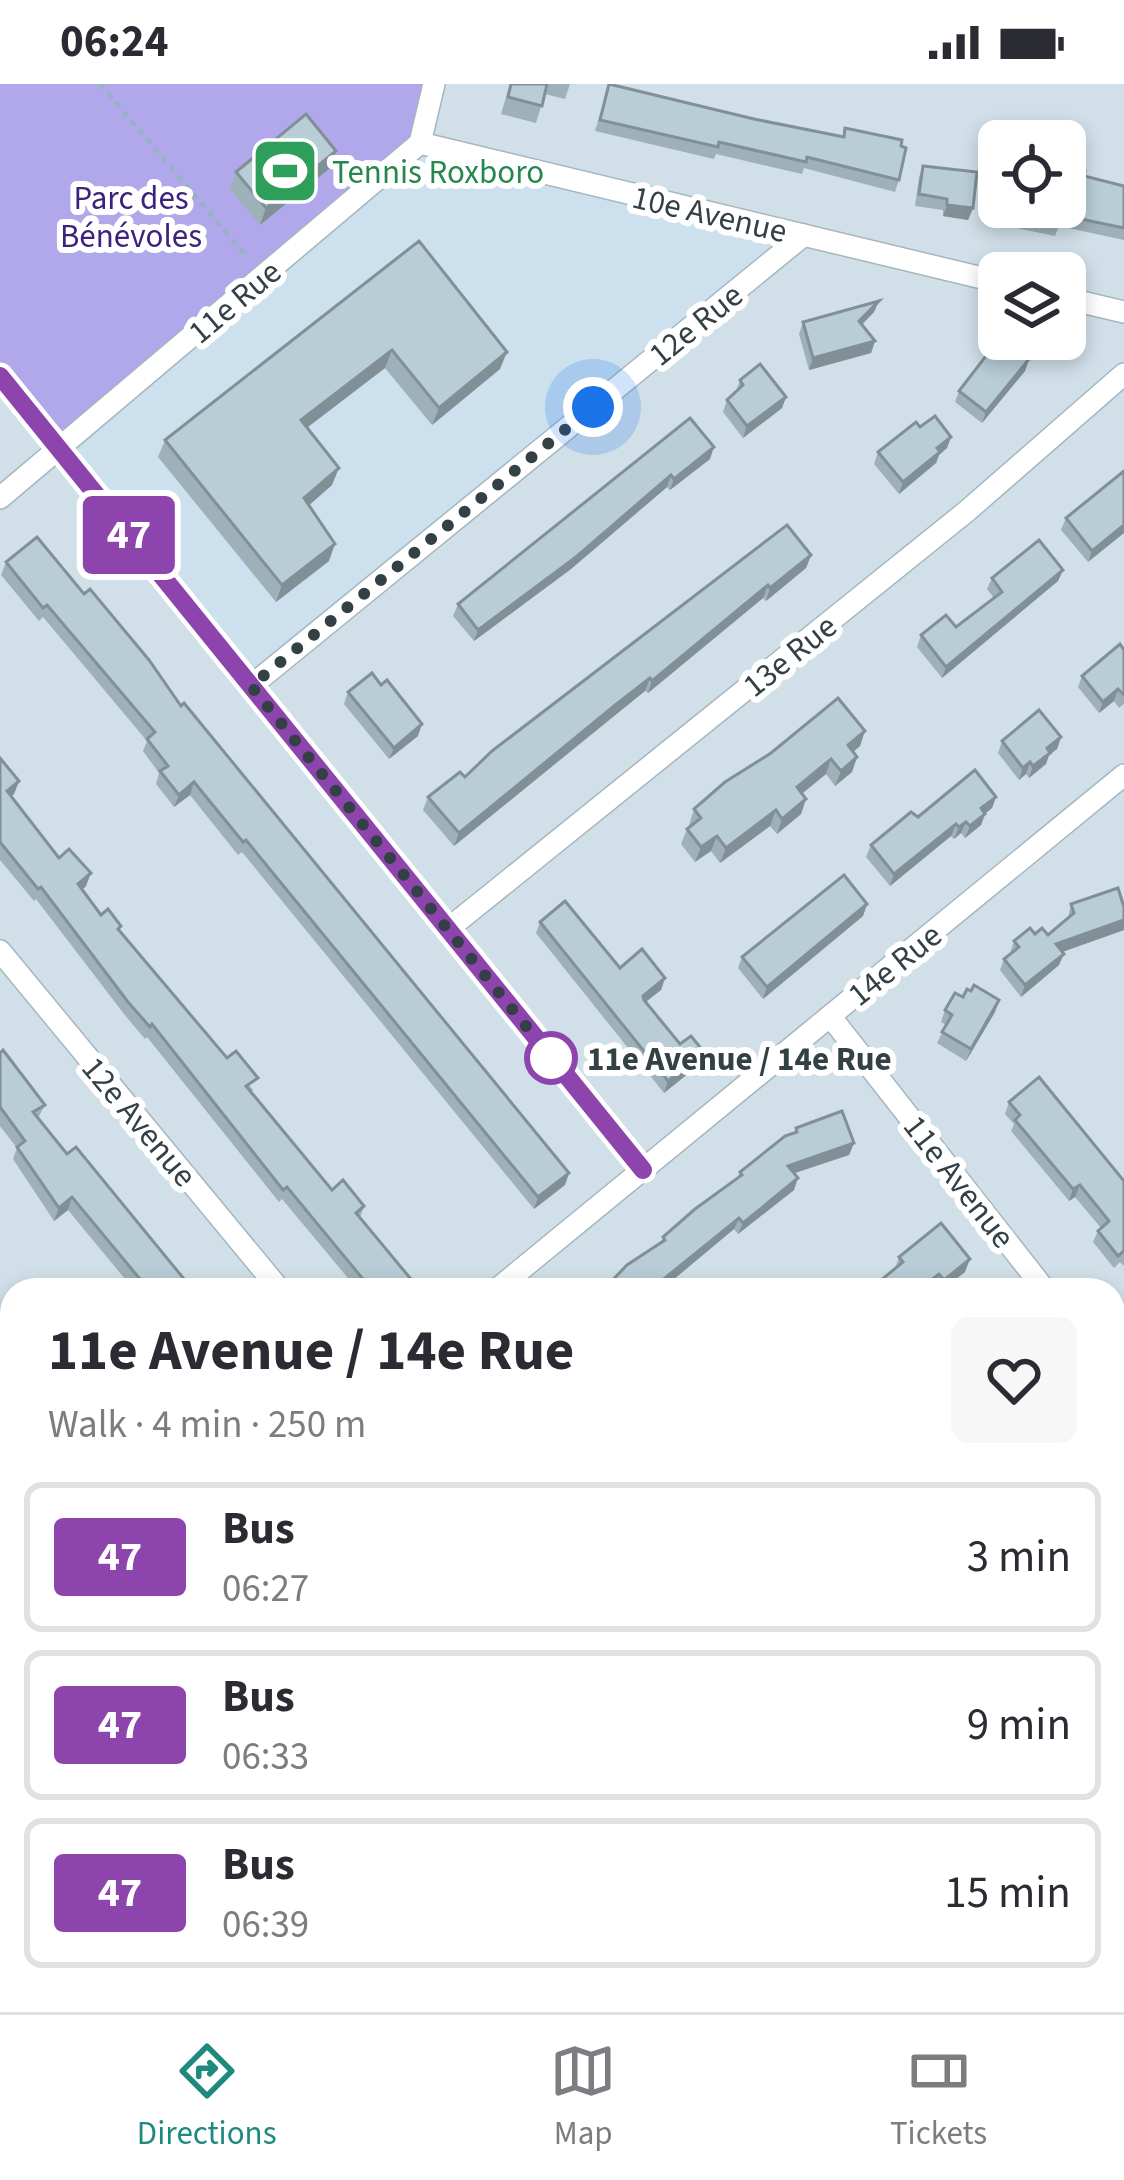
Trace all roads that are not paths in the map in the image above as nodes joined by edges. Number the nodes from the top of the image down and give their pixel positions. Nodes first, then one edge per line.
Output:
1 (434, 84) edge
2 (420, 143) junction
3 (804, 235) junction
4 (978, 277) edge
5 (1086, 303) edge
6 (1124, 312) edge
7 (1124, 374) edge
8 (0, 376) edge
9 (59, 449) junction
10 (0, 498) edge
11 (251, 686) junction
12 (1122, 780) edge
13 (448, 929) junction
14 (0, 951) edge
15 (830, 1016) junction
16 (643, 1170) junction
17 (270, 1278) edge
18 (511, 1278) edge
19 (1036, 1278) edge

1 - 2 street
2 - 3 street, 10e Avenue
2 - 9 street, 11e Rue
3 - 4 street, 10e Avenue
3 - 11 street, 12e Rue
5 - 6 street
7 - 13 street, 13e Rue
8 - 9 street
9 - 10 street, 11e Rue
9 - 11 street
11 - 13 street
12 - 15 street, 14e Rue
13 - 16 street
14 - 17 street, 12e Avenue
15 - 16 street, 14e Rue
15 - 19 street, 11e Avenue
16 - 18 street, 14e Rue

